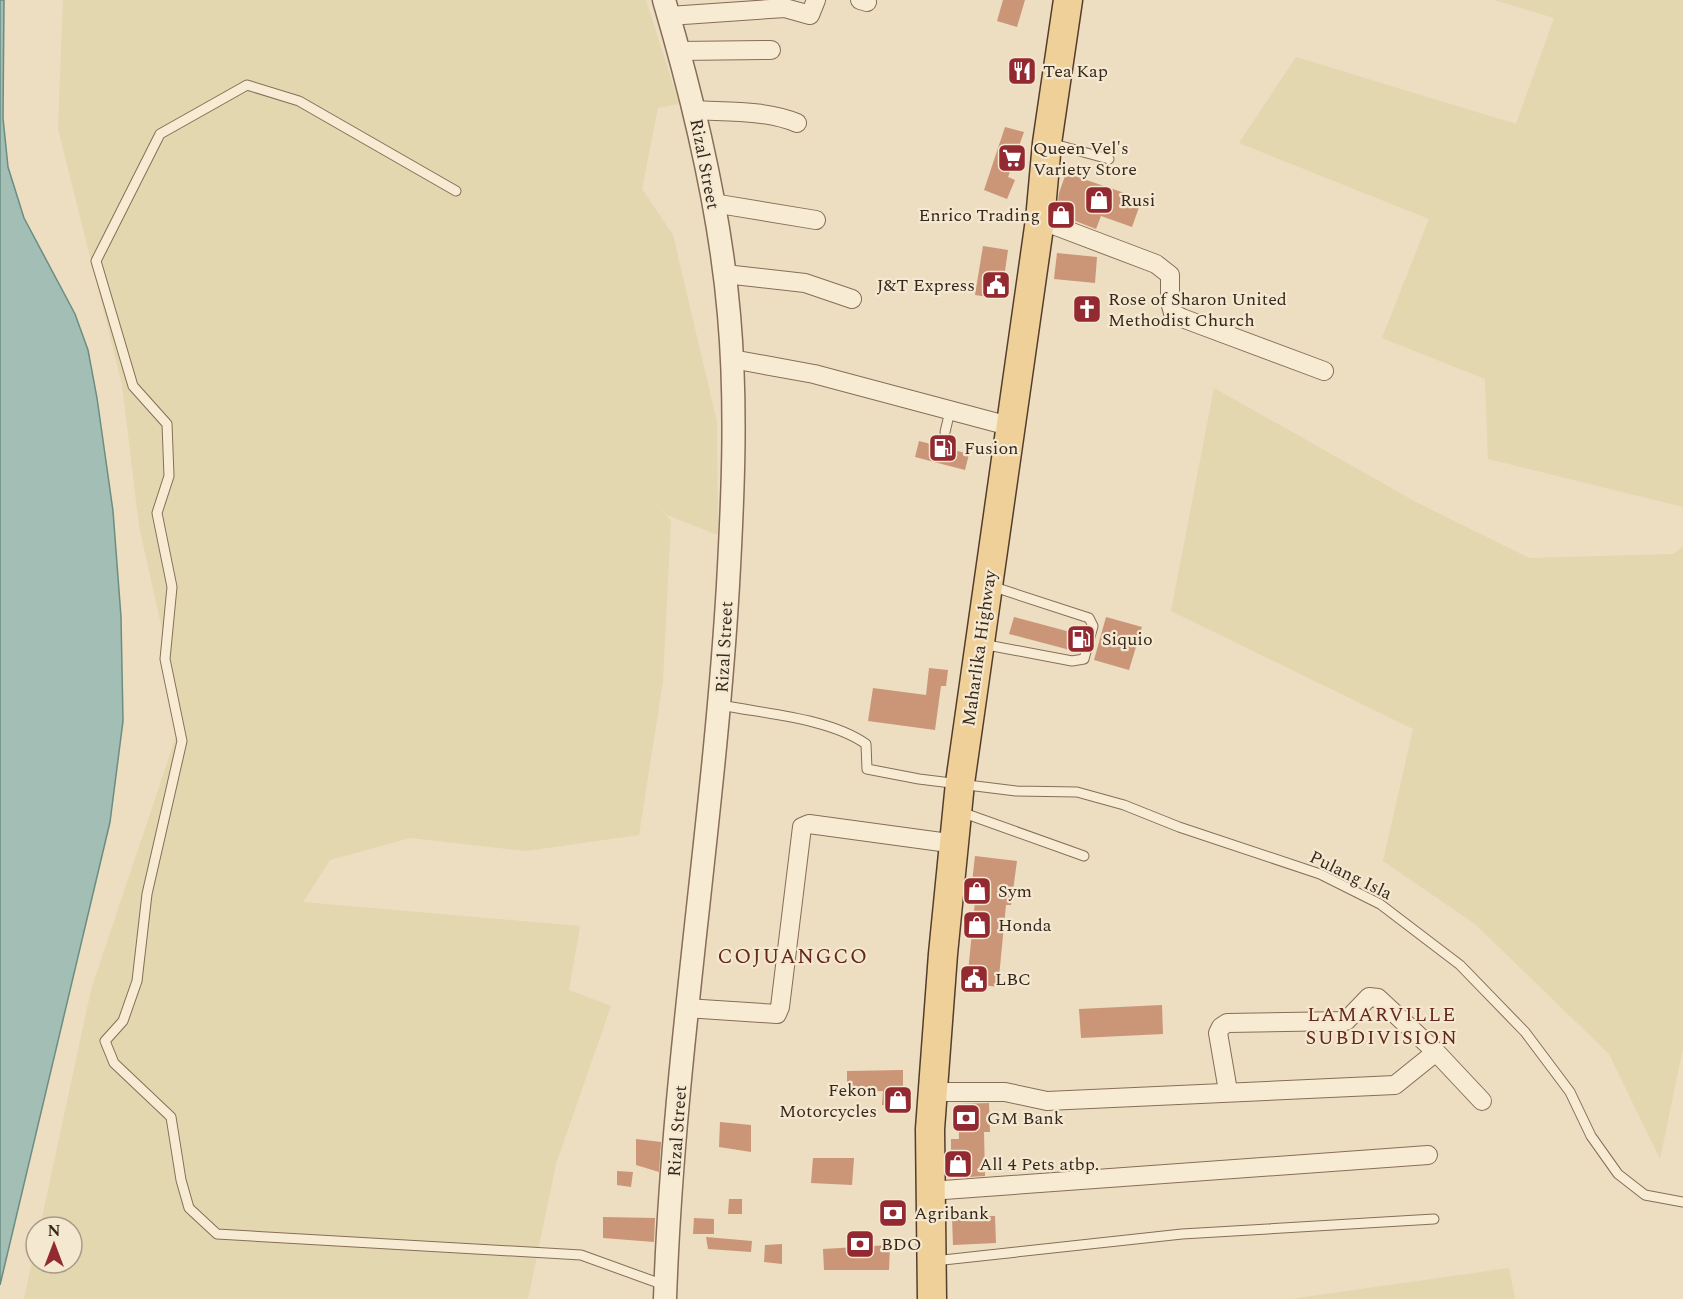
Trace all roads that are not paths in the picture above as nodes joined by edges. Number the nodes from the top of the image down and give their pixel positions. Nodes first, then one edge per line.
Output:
1 (816, 0) edge
2 (1068, 0) edge
3 (667, 8) edge
4 (771, 50) dead end
5 (678, 51) junction
6 (694, 110) junction
7 (798, 123) dead end
8 (1047, 143) junction
9 (1108, 159) dead end
10 (456, 191) dead end
11 (713, 203) junction
12 (816, 220) dead end
13 (1040, 220) junction
14 (725, 274) junction
15 (852, 299) dead end
16 (732, 359) junction
17 (1324, 371) dead end
18 (950, 411) junction
19 (1009, 426) junction
20 (945, 432) dead end
21 (988, 585) junction
22 (980, 644) junction
23 (721, 705) junction
24 (959, 797) junction
25 (956, 844) junction
26 (1084, 856) dead end
27 (686, 1008) junction
28 (1436, 1052) junction
29 (1228, 1091) junction
30 (933, 1092) junction
31 (1482, 1101) dead end
32 (1428, 1155) dead end
33 (930, 1191) junction
34 (1683, 1202) edge
35 (1434, 1220) dead end
36 (931, 1262) junction
37 (665, 1293) edge
38 (932, 1299) edge

1 - 3 street
2 - 8 main road, Maharlika Highway
3 - 5 street, Rizal Street
4 - 5 street
5 - 6 street, Rizal Street
6 - 7 street
6 - 11 street, Rizal Street
8 - 9 lane
8 - 13 main road, Maharlika Highway
10 - 37 lane
11 - 12 street
11 - 14 street, Rizal Street
13 - 17 street
13 - 19 main road, Maharlika Highway
14 - 15 street
14 - 16 street, Rizal Street
16 - 18 street
16 - 23 street, Rizal Street
18 - 19 street
18 - 20 lane
19 - 21 main road, Maharlika Highway
21 - 22 main road, Maharlika Highway
21 - 22 lane
22 - 24 main road, Maharlika Highway
23 - 24 lane
23 - 27 street, Rizal Street
24 - 25 main road, Maharlika Highway
24 - 26 lane
24 - 34 lane, Pulang Isla
25 - 27 street
25 - 30 main road, Maharlika Highway
27 - 37 street, Rizal Street
28 - 29 street
28 - 29 street
28 - 31 street
29 - 30 street
30 - 33 main road, Maharlika Highway
32 - 33 street
33 - 36 main road, Maharlika Highway
35 - 36 lane
36 - 38 main road, Maharlika Highway

